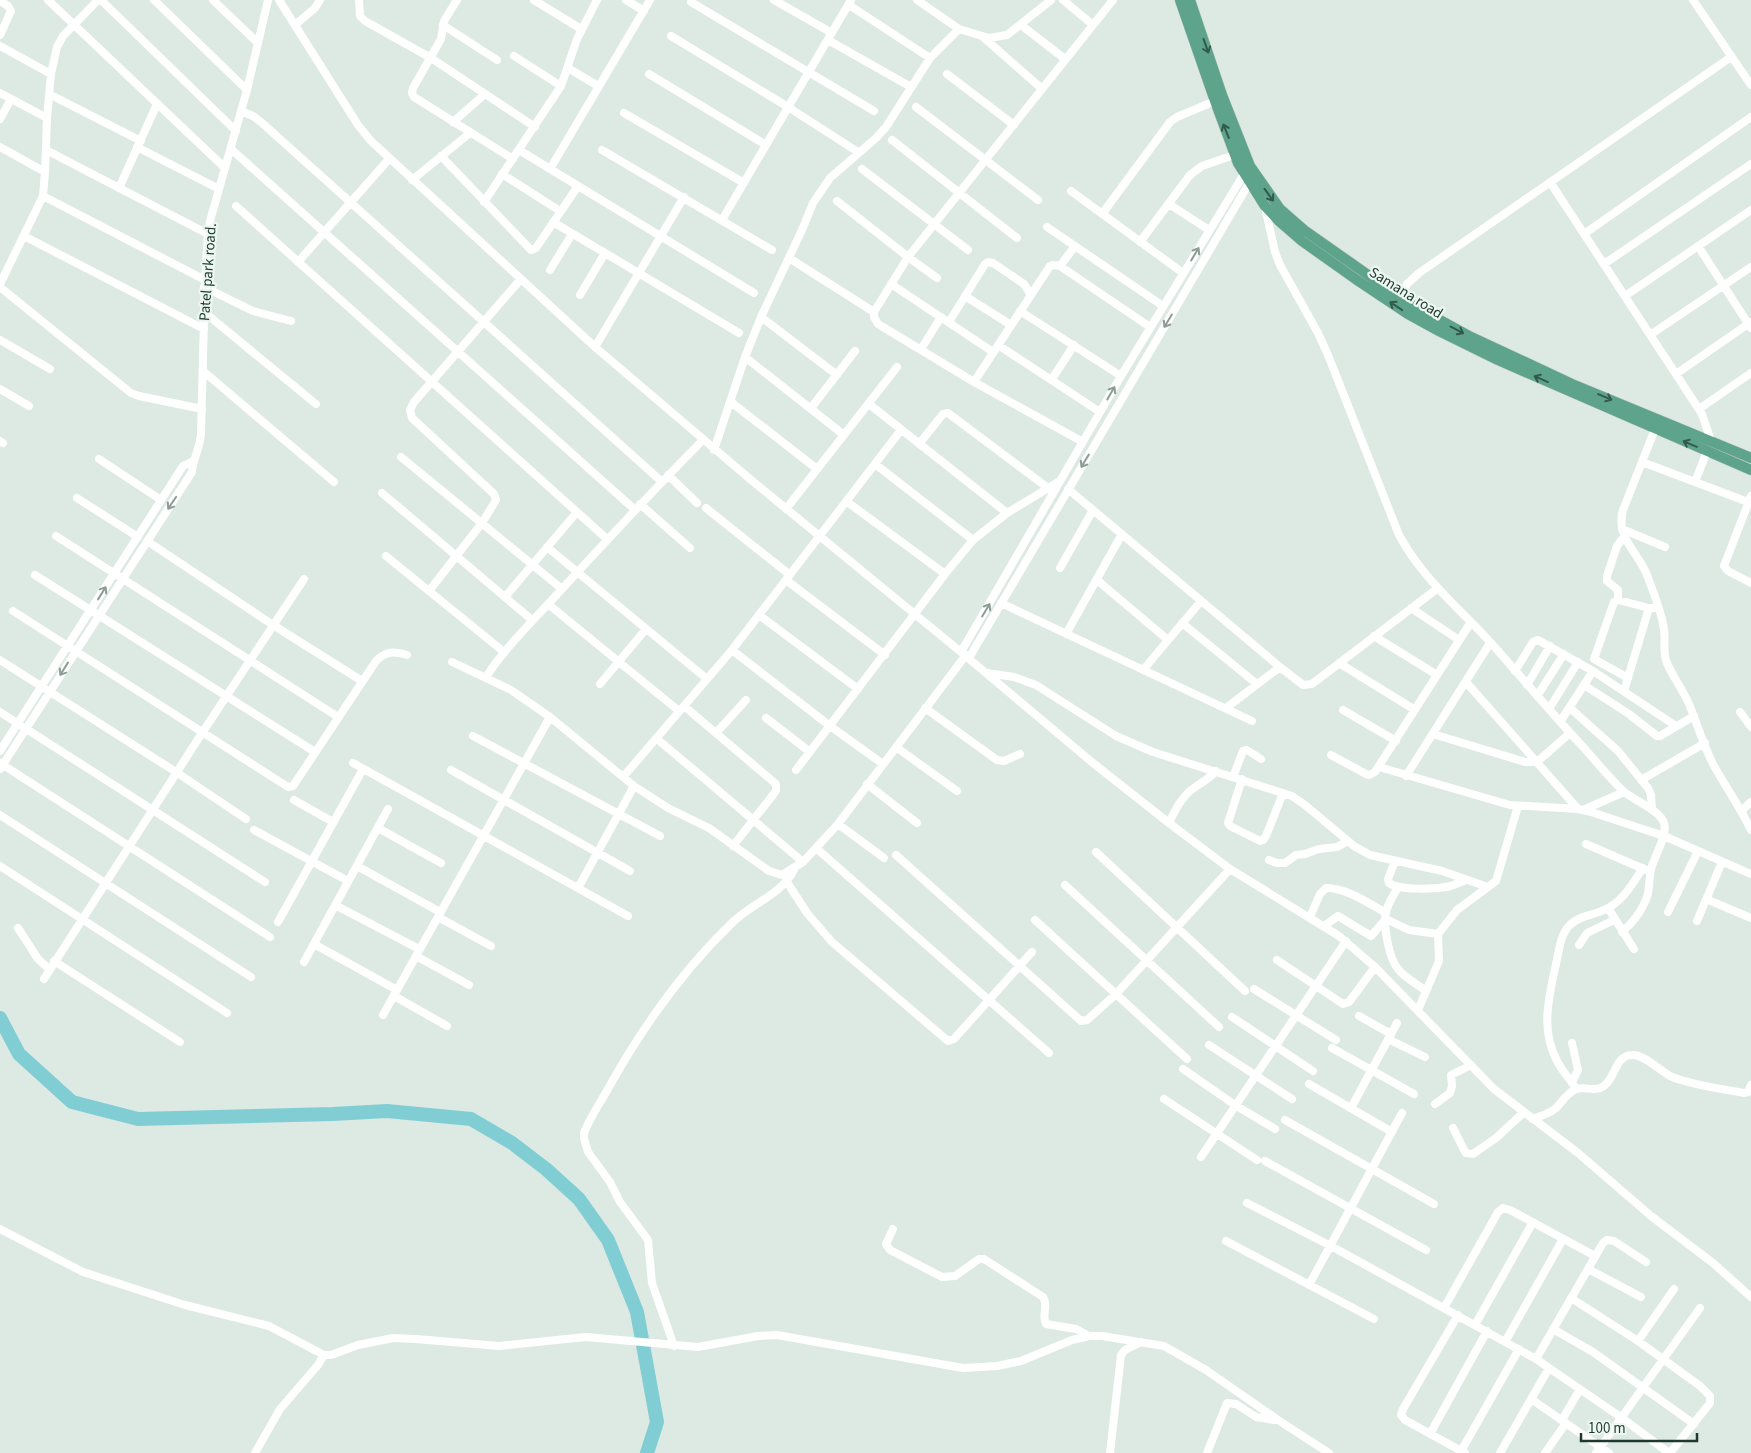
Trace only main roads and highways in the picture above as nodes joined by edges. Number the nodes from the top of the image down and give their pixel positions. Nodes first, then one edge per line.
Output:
1 (1180, 0) edge
2 (1190, 0) edge
3 (1240, 154) junction
4 (1250, 174) junction
5 (1709, 446) junction
6 (1751, 458) edge
7 (1751, 470) edge

3 -> 1 main road, Samana road
2 -> 3 main road, Samana road
3 - 4 main road, Samana road
4 -> 5 main road, Samana road
5 -> 4 main road, Samana road
5 - 6 main road, Samana road
5 - 7 main road, Samana road

